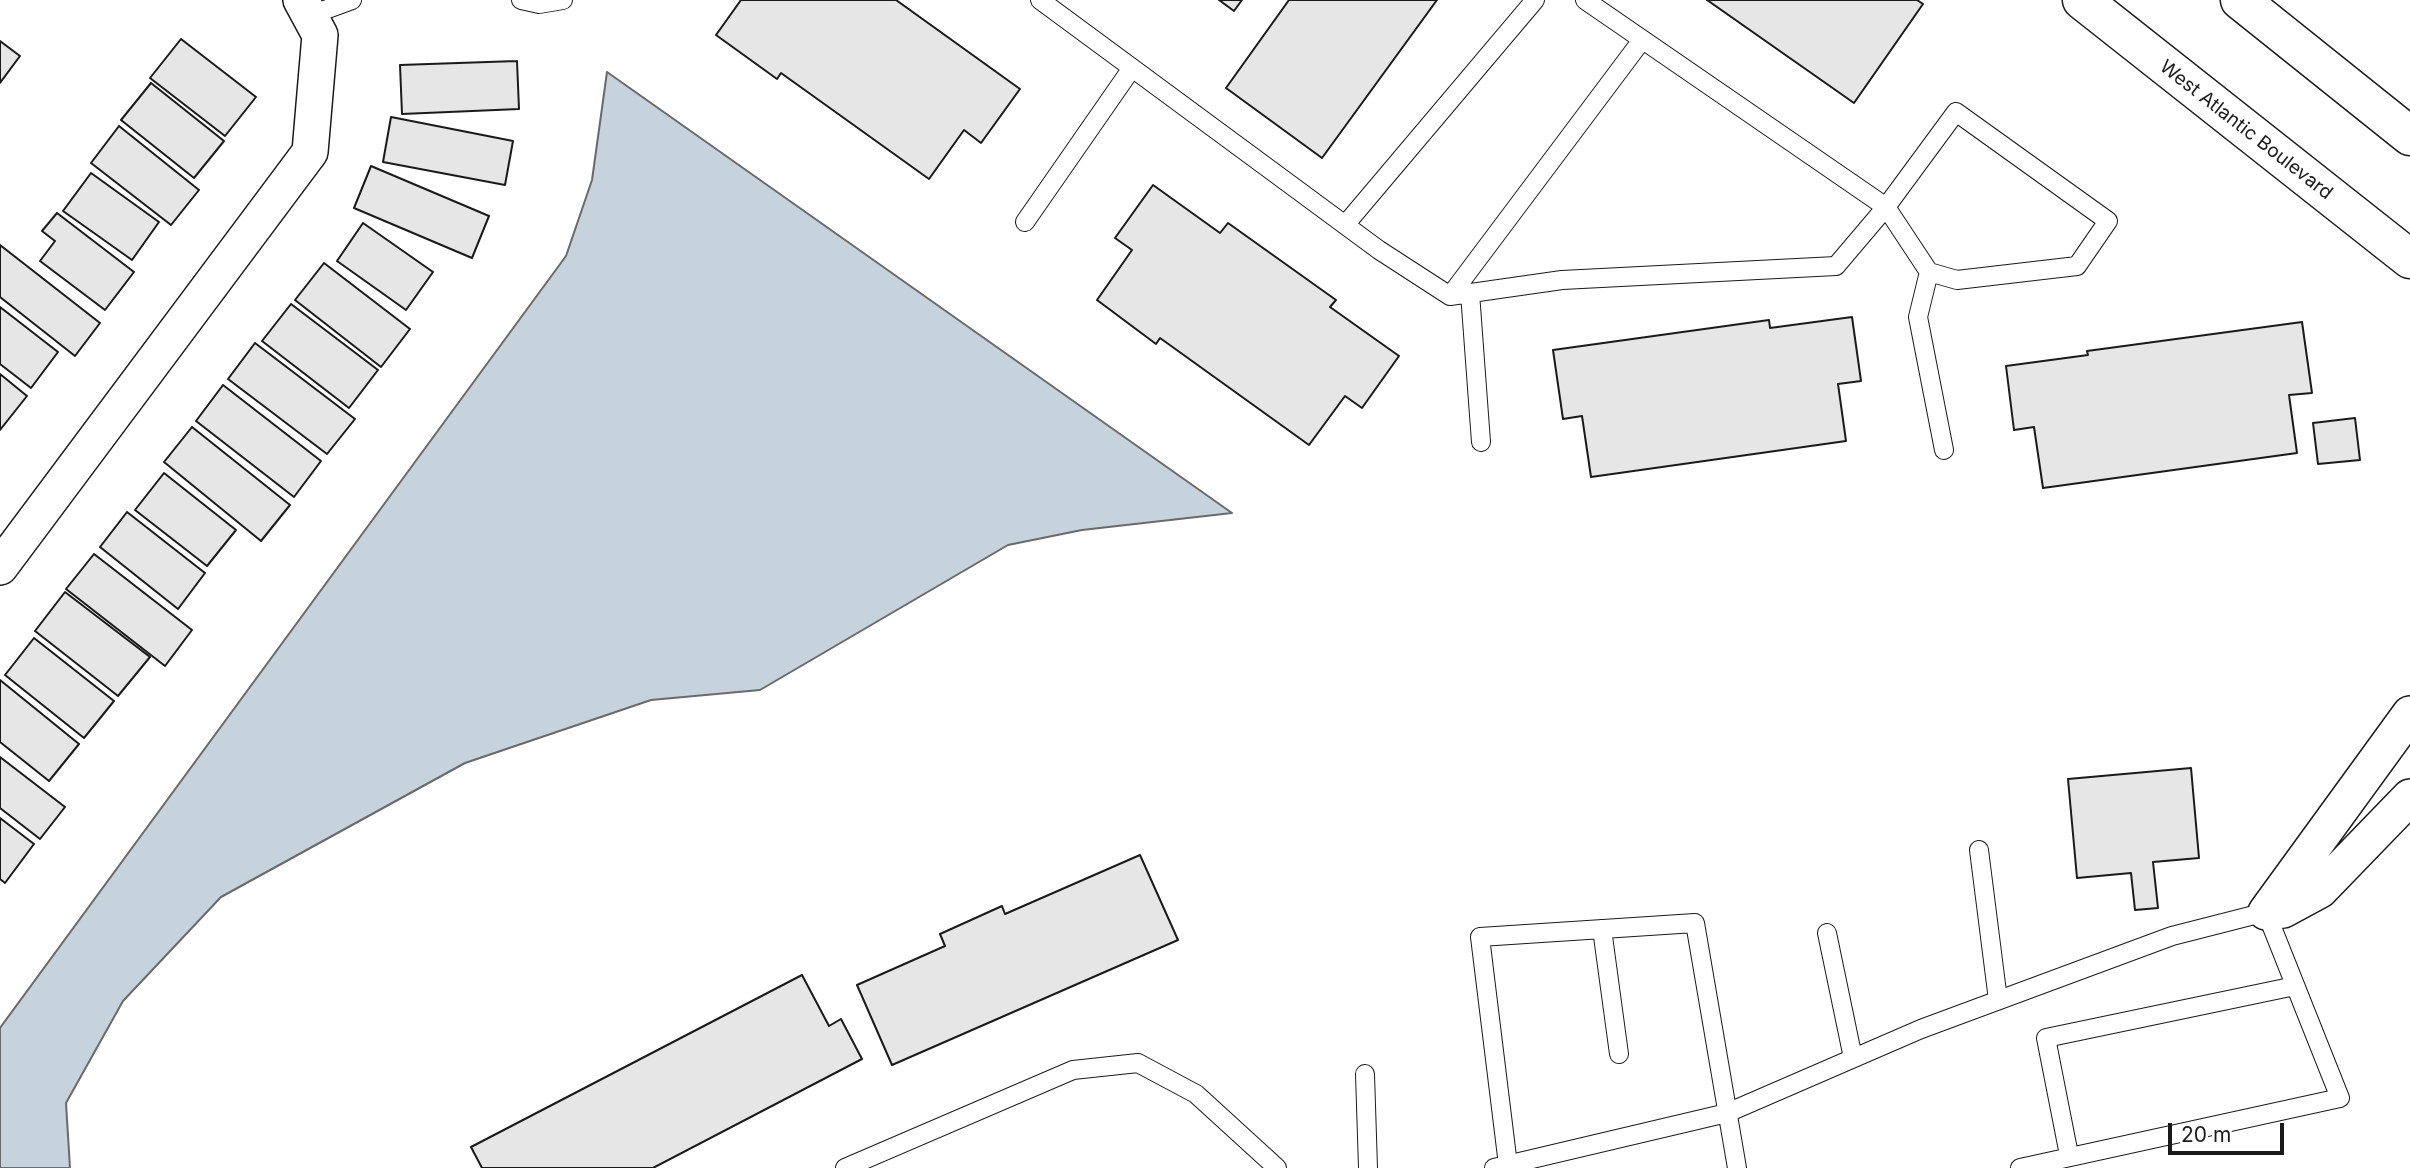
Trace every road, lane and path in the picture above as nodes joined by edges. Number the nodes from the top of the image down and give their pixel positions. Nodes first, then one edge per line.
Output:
1 (352, 0) edge
2 (521, 0) edge
3 (563, 0) edge
4 (1040, 0) edge
5 (1535, 0) edge
6 (1585, 0) edge
7 (2082, 0) edge
8 (2240, 0) edge
9 (307, 5) edge
10 (1642, 40) junction
11 (1132, 68) junction
12 (2410, 136) edge
13 (1886, 207) junction
14 (1025, 222) dead end
15 (1345, 225) junction
16 (2410, 259) edge
17 (1928, 272) junction
18 (1470, 293) junction
19 (1450, 296) junction
20 (1481, 442) dead end
21 (1944, 450) dead end
22 (0, 567) edge
23 (2410, 714) edge
24 (2410, 797) edge
25 (1979, 850) dead end
26 (2266, 912) junction
27 (1602, 929) junction
28 (1827, 933) dead end
29 (2295, 986) junction
30 (1998, 1000) junction
31 (1619, 1054) dead end
32 (1853, 1058) junction
33 (1365, 1074) dead end
34 (1727, 1114) junction
35 (2069, 1156) junction
36 (1501, 1166) edge
37 (845, 1168) edge
38 (1277, 1168) edge
39 (1368, 1168) edge
40 (1737, 1168) edge
41 (2020, 1168) edge

1 - 9 lane
2 - 3 lane
4 - 11 lane
5 - 15 lane
6 - 10 lane
7 - 16 main road, West Atlantic Boulevard
8 - 12 main road
9 - 22 street
10 - 13 lane
10 - 19 lane
11 - 14 lane
11 - 15 lane
13 - 17 lane
13 - 17 lane
13 - 18 lane
15 - 19 lane
17 - 21 lane
18 - 19 lane
18 - 20 lane
23 - 26 street
24 - 26 street
25 - 30 lane
26 - 29 lane
26 - 30 lane
27 - 31 lane
27 - 34 lane
27 - 36 lane
28 - 32 lane
29 - 35 lane
29 - 35 lane
30 - 32 lane
32 - 34 lane
33 - 39 lane
34 - 36 lane
34 - 40 lane
35 - 41 lane
37 - 38 lane

